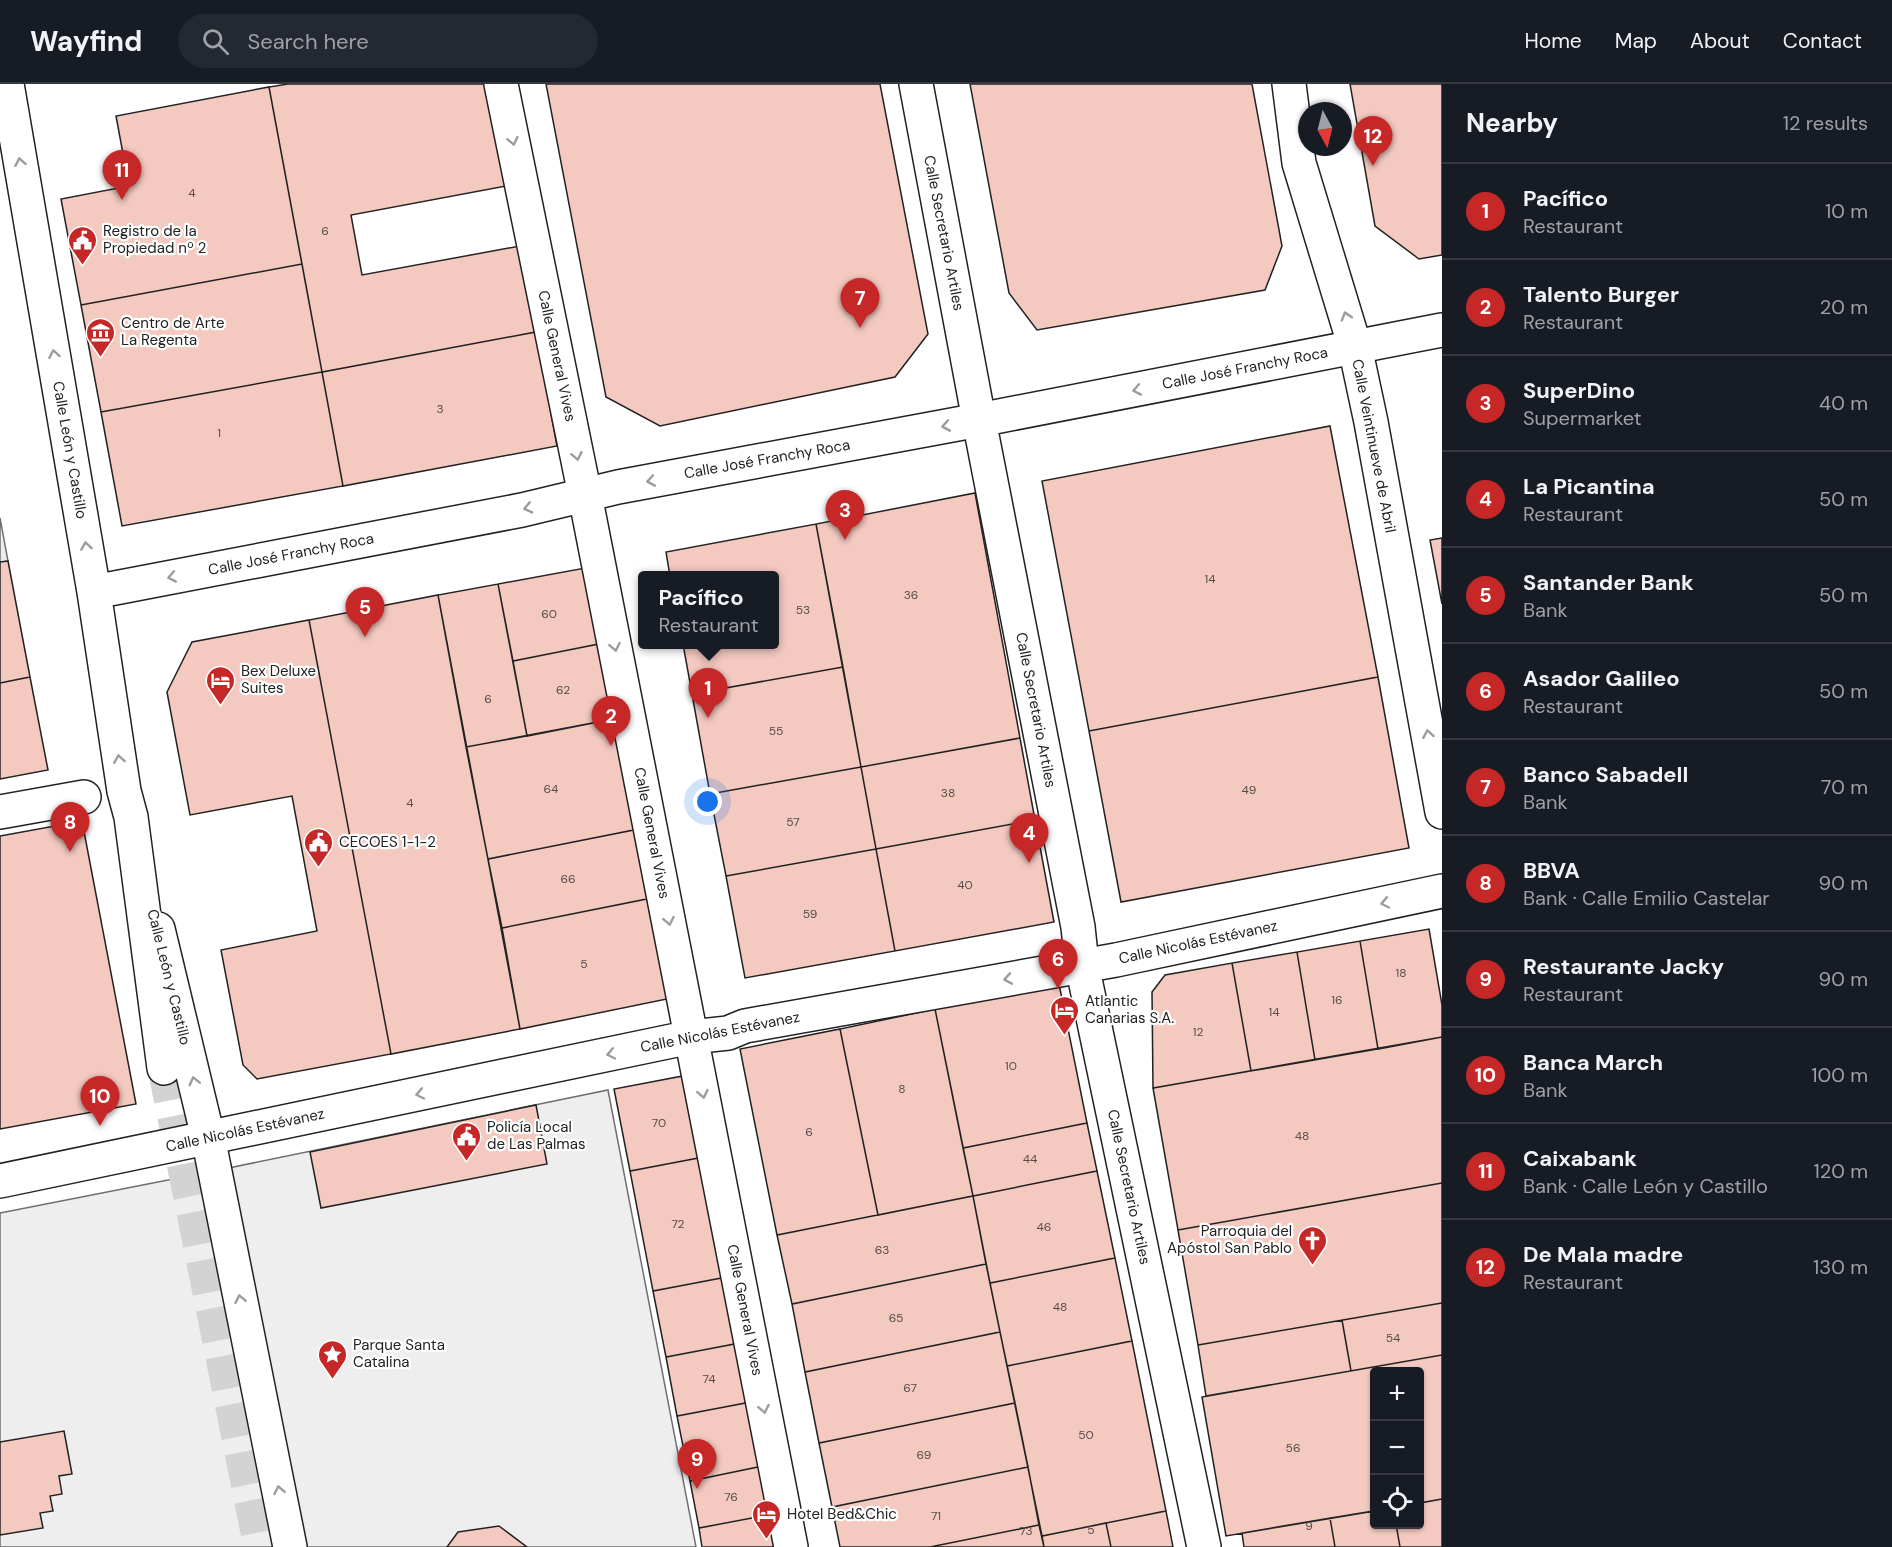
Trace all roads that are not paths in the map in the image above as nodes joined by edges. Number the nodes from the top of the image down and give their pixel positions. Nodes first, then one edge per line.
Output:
1 (7, 84) edge
2 (501, 84) edge
3 (916, 84) edge
4 (1289, 84) edge
5 (1442, 330) edge
6 (1355, 347) junction
7 (979, 420) junction
8 (585, 495) junction
9 (94, 592) junction
10 (127, 804) junction
11 (0, 812) edge
12 (1442, 812) edge
13 (1442, 891) edge
14 (1082, 965) junction
15 (691, 1037) junction
16 (164, 1068) tunnel mouth
17 (208, 1137) junction
18 (0, 1181) edge
19 (290, 1547) edge
20 (791, 1547) edge
21 (1204, 1547) edge

9 -> 1 street, Calle León y Castillo
2 -> 8 street, Calle General Vives
3 - 7 street, Calle Secretario Artiles
6 -> 4 street, Calle Veintinueve de Abril
5 - 6 street, Calle José Franchy Roca
6 -> 7 street, Calle José Franchy Roca
12 -> 6 street, Calle Veintinueve de Abril
7 -> 8 street, Calle José Franchy Roca
7 - 14 street, Calle Secretario Artiles
8 -> 9 street, Calle José Franchy Roca
8 -> 15 street, Calle General Vives
10 -> 9 street, Calle León y Castillo
10 - 11 street
10 - 16 street, Calle León y Castillo
17 -> 10 street, Calle León y Castillo
13 -> 14 street, Calle Nicolás Estévanez
14 -> 15 street, Calle Nicolás Estévanez
14 - 21 street, Calle Secretario Artiles
15 -> 17 street, Calle Nicolás Estévanez
15 -> 20 street, Calle General Vives
17 - 18 street, Calle Nicolás Estévanez
19 -> 17 street, Calle León y Castillo

